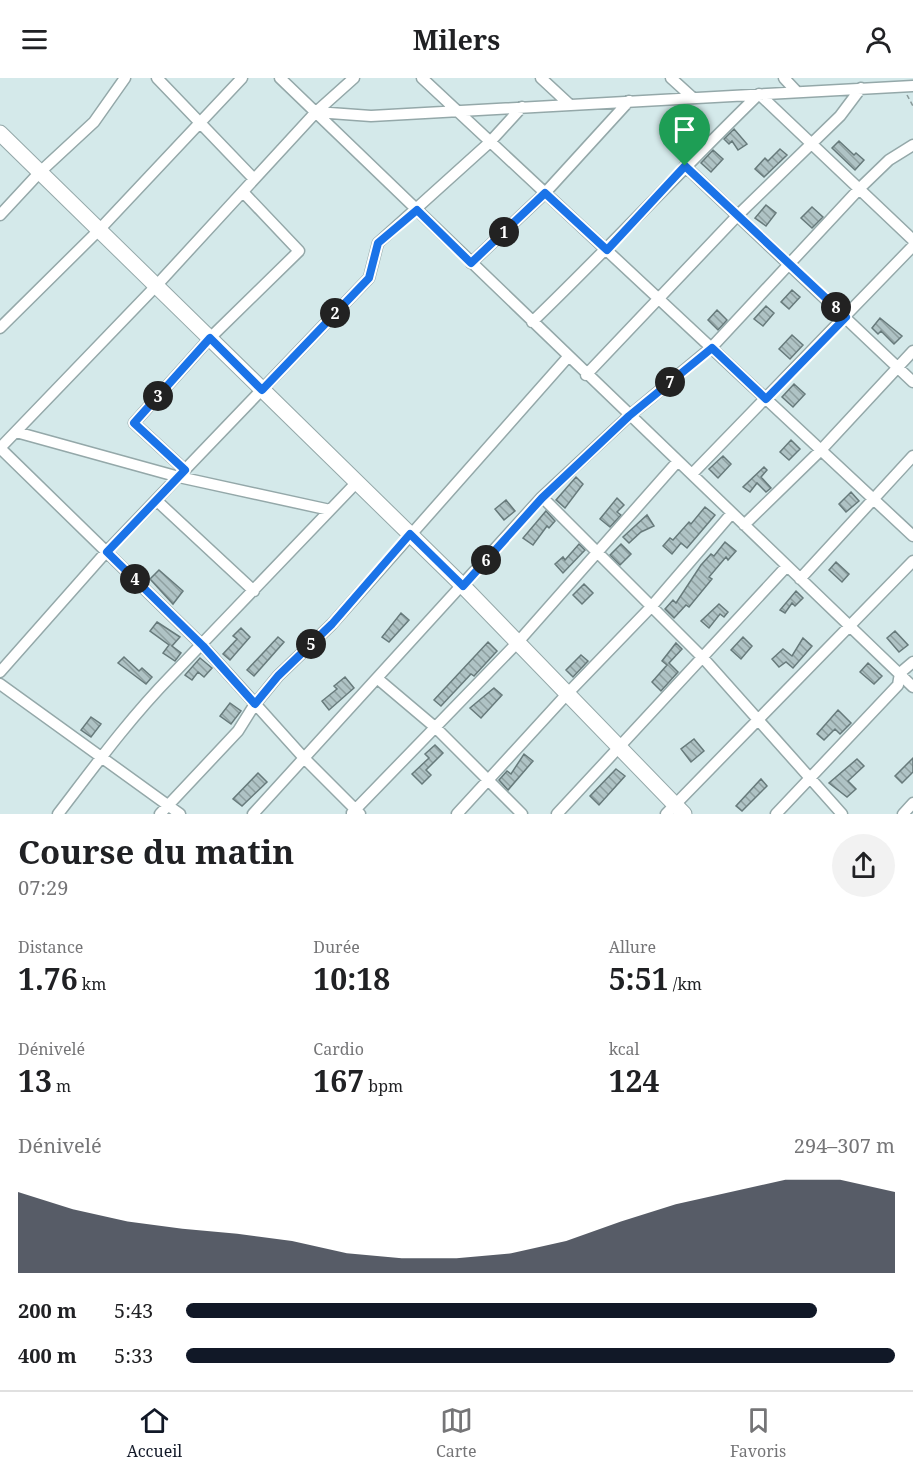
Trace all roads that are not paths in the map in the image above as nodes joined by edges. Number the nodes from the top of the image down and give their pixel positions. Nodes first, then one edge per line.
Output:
1 (125, 78) edge
2 (157, 78) edge
3 (242, 78) edge
4 (280, 78) edge
5 (354, 78) edge
6 (422, 78) edge
7 (541, 78) edge
8 (670, 78) edge
9 (784, 78) edge
10 (904, 84) edge
11 (861, 88) junction
12 (797, 92) junction
13 (759, 94) junction
14 (693, 98) junction
15 (629, 101) junction
16 (569, 104) junction
17 (522, 107) junction
18 (456, 110) junction
19 (315, 112) junction
20 (201, 122) junction
21 (0, 133) edge
22 (490, 141) junction
23 (811, 142) junction
24 (913, 145) edge
25 (685, 166) junction
26 (40, 172) junction
27 (255, 179) junction
28 (860, 188) junction
29 (243, 192) junction
30 (545, 193) junction
31 (417, 210) junction
32 (0, 215) edge
33 (738, 215) junction
34 (99, 230) junction
35 (913, 240) edge
36 (913, 246) edge
37 (607, 250) junction
38 (471, 263) junction
39 (790, 263) junction
40 (156, 286) junction
41 (660, 300) junction
42 (846, 317) junction
43 (532, 322) junction
44 (0, 327) edge
45 (210, 338) junction
46 (712, 348) junction
47 (913, 351) edge
48 (568, 357) junction
49 (897, 367) junction
50 (586, 375) junction
51 (913, 382) edge
52 (262, 390) junction
53 (766, 399) junction
54 (629, 416) junction
55 (16, 432) junction
56 (821, 450) junction
57 (913, 456) edge
58 (678, 461) junction
59 (182, 474) junction
60 (692, 474) junction
61 (357, 482) junction
62 (542, 498) junction
63 (873, 499) junction
64 (156, 500) junction
65 (330, 510) junction
66 (732, 513) junction
67 (744, 525) junction
68 (410, 534) junction
69 (913, 536) edge
70 (107, 552) junction
71 (597, 552) junction
72 (913, 561) edge
73 (787, 566) junction
74 (800, 579) junction
75 (463, 586) junction
76 (254, 591) junction
77 (651, 608) junction
78 (849, 626) junction
79 (518, 642) junction
80 (203, 646) junction
81 (704, 659) junction
82 (913, 662) edge
83 (0, 672) edge
84 (900, 673) junction
85 (378, 678) junction
86 (0, 684) edge
87 (913, 687) edge
88 (567, 694) junction
89 (255, 704) junction
90 (756, 721) junction
91 (436, 728) junction
92 (619, 747) junction
93 (103, 756) junction
94 (304, 758) junction
95 (811, 778) junction
96 (488, 780) junction
97 (913, 802) edge
98 (168, 805) junction
99 (675, 811) edge
100 (355, 812) edge
101 (58, 814) edge
102 (160, 814) edge
103 (180, 814) edge
104 (253, 814) edge
105 (457, 814) edge
106 (522, 814) edge
107 (558, 814) edge
108 (776, 814) edge
109 (842, 814) edge
110 (903, 814) edge

1 - 26 street
2 - 20 street
3 - 20 street
4 - 19 street
5 - 19 street
6 - 18 street
7 - 16 street
8 - 14 street
9 - 12 street
10 - 11 street
11 - 12 street
11 - 23 street
12 - 13 street
13 - 14 street
13 - 23 street
13 - 25 street
14 - 15 street
15 - 16 street
15 - 30 street
16 - 17 street
17 - 18 street
17 - 22 street
18 - 19 street
18 - 22 street
19 - 27 street
19 - 31 street
20 - 27 street
20 - 34 street
21 - 26 street
22 - 30 street
22 - 31 street
23 - 28 street
23 - 33 street
24 - 28 street
25 - 33 street
25 - 37 street
26 - 32 street
26 - 34 street
27 - 29 street
28 - 35 street
28 - 39 street
29 - 40 street
29 - 45 street
30 - 37 street
30 - 38 street
31 - 38 street
31 - 52 street
33 - 39 street
33 - 41 street
34 - 40 street
34 - 44 street
36 - 42 street
37 - 41 street
37 - 43 street
38 - 43 street
39 - 42 street
39 - 46 street
40 - 45 street
40 - 55 street
41 - 46 street
41 - 50 street
42 - 49 street
42 - 53 street
43 - 48 street
45 - 52 street
45 - 59 street
46 - 53 street
46 - 54 street
47 - 49 street
48 - 50 street
48 - 68 street
49 - 51 street
49 - 56 street
50 - 54 street
52 - 59 street
52 - 61 street
53 - 56 street
53 - 60 street
54 - 58 street
54 - 62 street
55 - 59 street
55 - 70 street
56 - 63 street
56 - 67 street
57 - 63 street
58 - 60 street
58 - 71 street
59 - 64 street
59 - 65 street
60 - 66 street
61 - 65 street
61 - 68 street
62 - 71 street
62 - 75 street
63 - 69 street
63 - 74 street
64 - 70 street
64 - 76 street
65 - 76 street
66 - 67 street
66 - 77 street
67 - 73 street
68 - 75 street
68 - 89 street
70 - 80 street
70 - 83 street
71 - 77 street
71 - 79 street
72 - 78 street
73 - 74 street
73 - 81 street
74 - 78 street
75 - 79 street
75 - 85 street
76 - 80 street
77 - 81 street
77 - 88 street
78 - 84 street
78 - 90 street
79 - 88 street
79 - 91 street
80 - 89 street
80 - 93 street
81 - 90 street
81 - 92 street
82 - 84 street
84 - 87 street
84 - 95 street
85 - 91 street
85 - 94 street
86 - 93 street
88 - 92 street
88 - 96 street
89 - 94 street
89 - 98 street
90 - 95 street
90 - 99 street
91 - 96 street
91 - 100 street
92 - 99 street
92 - 107 street
93 - 98 street
93 - 101 street
94 - 100 street
94 - 104 street
95 - 108 street
95 - 109 street
96 - 105 street
96 - 106 street
97 - 110 street
98 - 102 street
98 - 103 street

